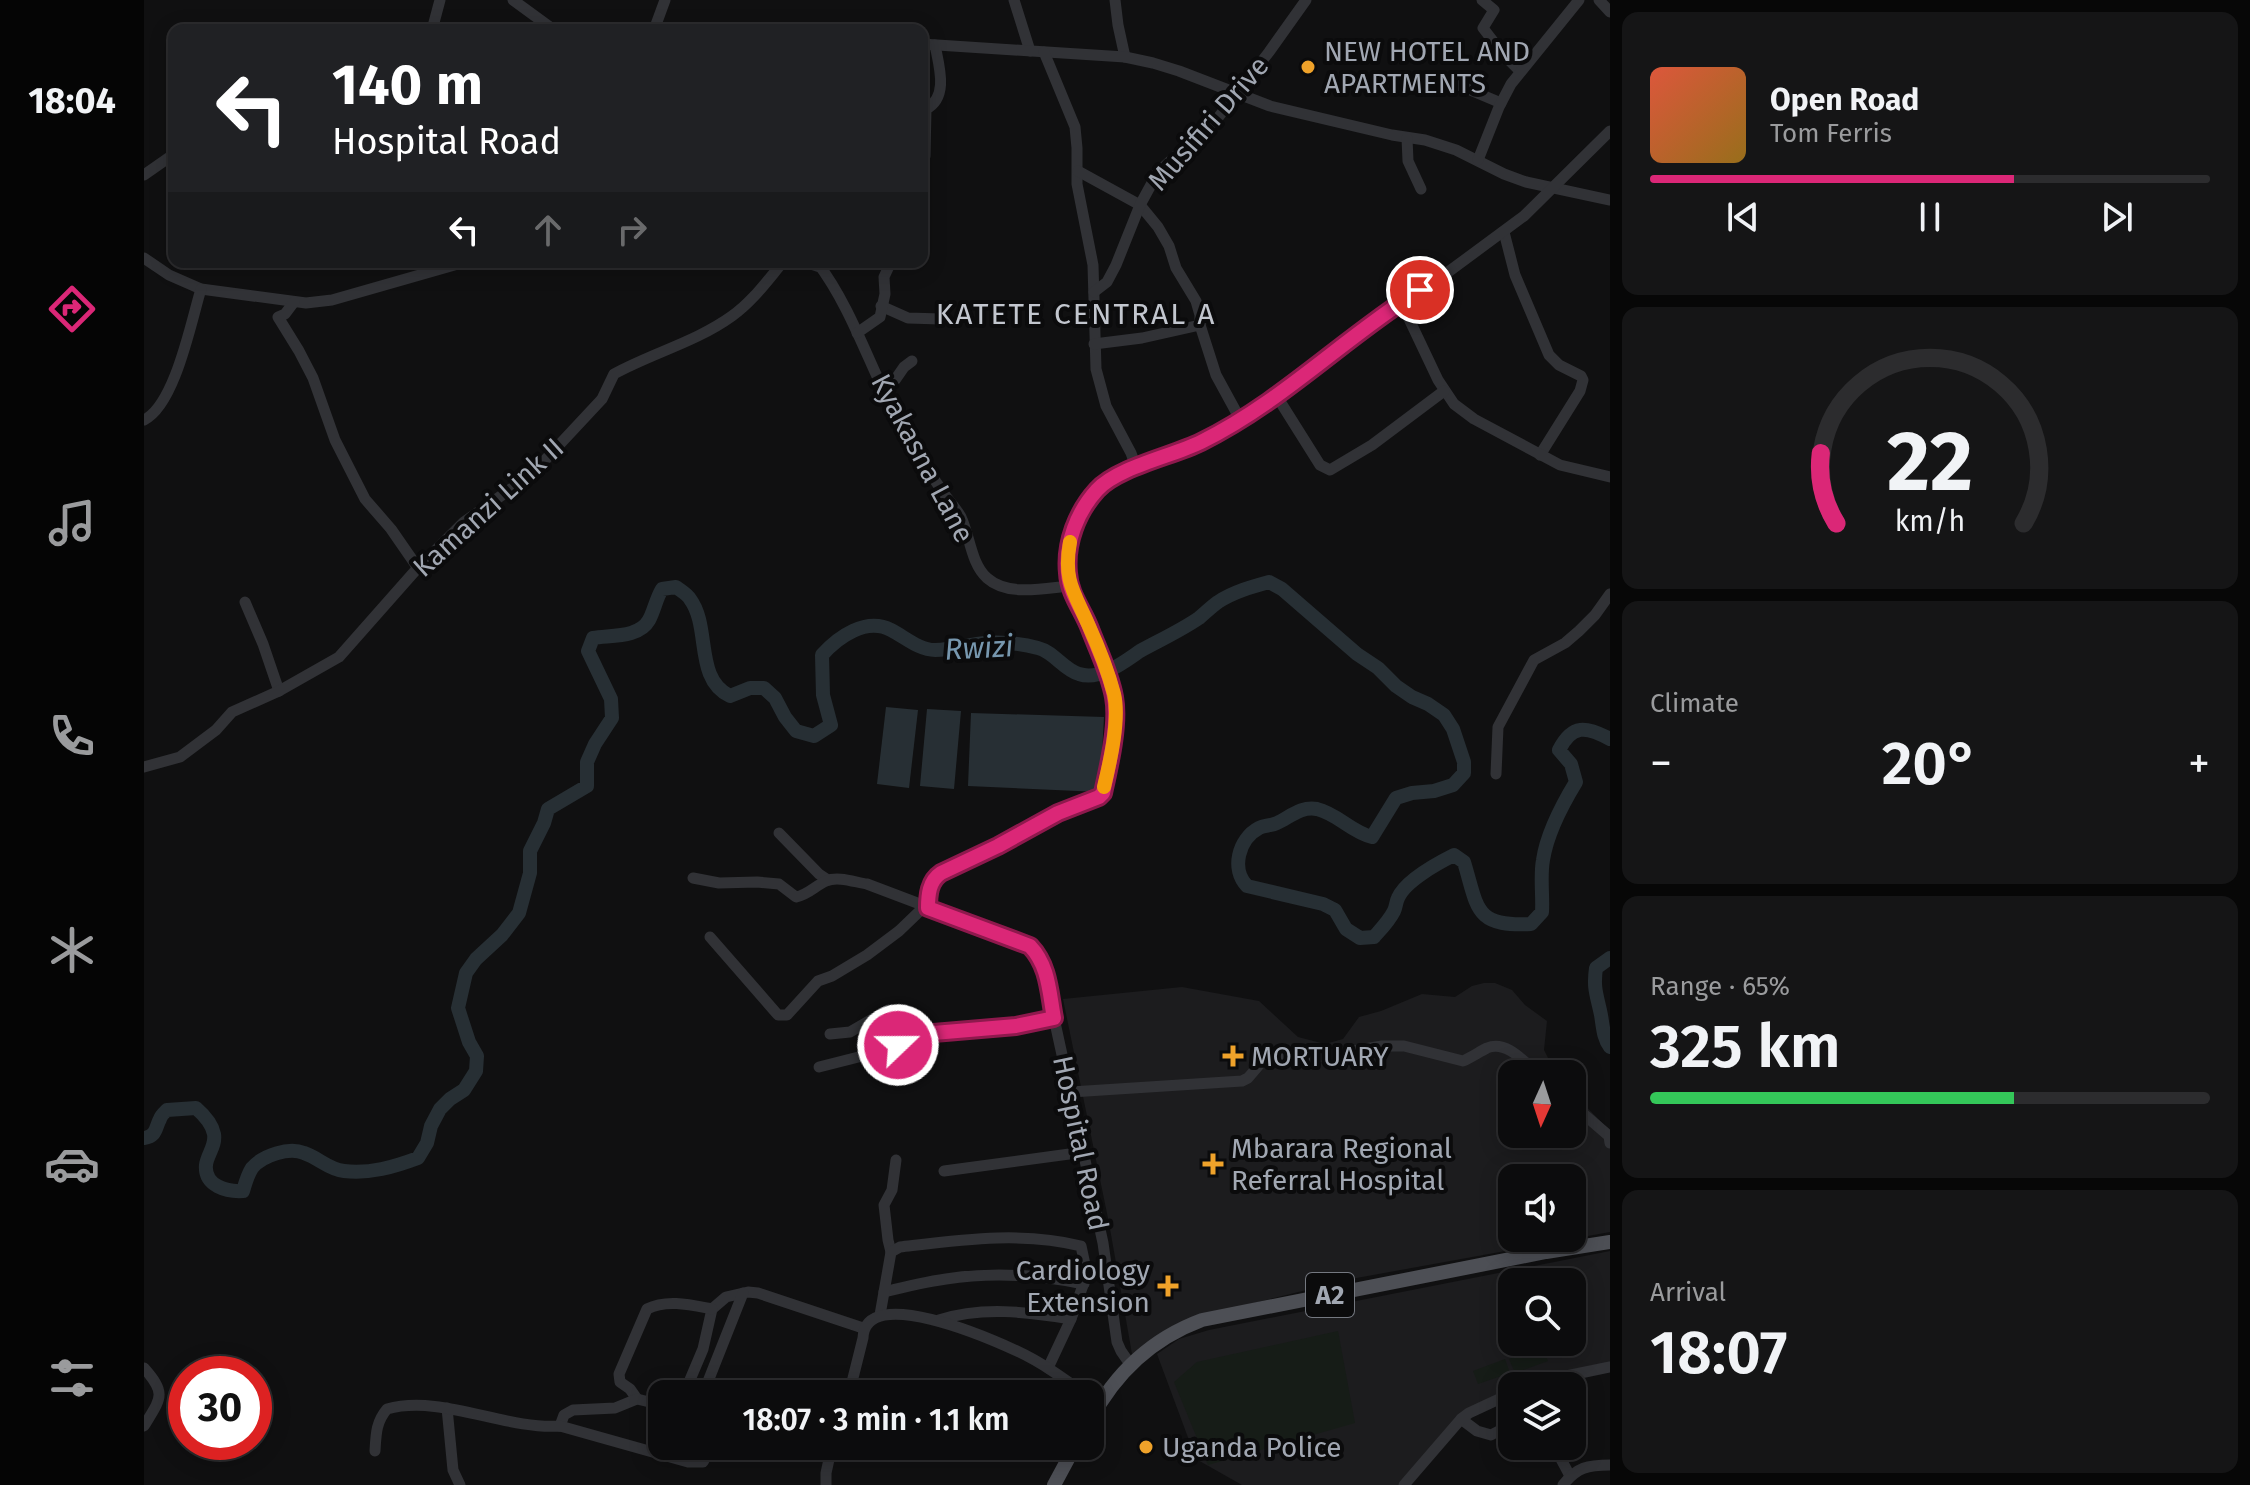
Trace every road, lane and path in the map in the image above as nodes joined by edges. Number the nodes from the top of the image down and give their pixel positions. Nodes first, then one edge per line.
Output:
1 (440, 0) edge
2 (513, 0) edge
3 (665, 0) edge
4 (1014, 0) edge
5 (1115, 0) edge
6 (1306, 0) edge
7 (1482, 0) edge
8 (1579, 0) edge
9 (1599, 0) edge
10 (1610, 12) edge
11 (434, 24) edge
12 (546, 24) edge
13 (656, 24) edge
14 (928, 44) edge
15 (935, 45) junction
16 (1030, 51) junction
17 (1044, 52) junction
18 (1125, 57) junction
19 (1520, 71) junction
20 (1456, 84) dead end
21 (1236, 94) junction
22 (1501, 103) junction
23 (928, 108) edge
24 (1610, 131) edge
25 (1407, 138) junction
26 (168, 158) edge
27 (1478, 160) junction
28 (1078, 171) junction
29 (144, 175) edge
30 (1554, 187) junction
31 (1421, 189) dead end
32 (1610, 200) edge
33 (1140, 205) junction
34 (1504, 232) junction
35 (144, 258) edge
36 (444, 268) edge
37 (778, 268) edge
38 (821, 268) edge
39 (888, 268) edge
40 (201, 289) junction
41 (1094, 292) junction
42 (294, 302) junction
43 (1401, 302) junction
44 (881, 306) junction
45 (941, 319) dead end
46 (1200, 325) junction
47 (857, 333) junction
48 (1094, 344) junction
49 (912, 361) dead end
50 (879, 380) junction
51 (1444, 391) junction
52 (1276, 395) junction
53 (1240, 419) junction
54 (144, 420) edge
55 (1540, 455) junction
56 (1136, 467) junction
57 (1610, 477) edge
58 (418, 568) junction
59 (1070, 586) junction
60 (1610, 594) edge
61 (245, 602) dead end
62 (279, 691) junction
63 (144, 767) edge
64 (1496, 774) dead end
65 (779, 833) dead end
66 (693, 878) dead end
67 (828, 880) junction
68 (926, 907) junction
69 (710, 937) dead end
70 (1054, 1018) junction
71 (906, 1032) junction
72 (830, 1034) dead end
73 (1523, 1060) edge
74 (819, 1067) dead end
75 (1071, 1092) junction
76 (1586, 1116) edge
77 (1610, 1143) edge
78 (1084, 1152) junction
79 (896, 1160) dead end
80 (944, 1171) dead end
81 (1610, 1242) edge
82 (891, 1252) junction
83 (1084, 1284) junction
84 (884, 1292) junction
85 (743, 1293) junction
86 (712, 1309) junction
87 (880, 1315) junction
88 (1071, 1319) junction
89 (939, 1320) junction
90 (863, 1328) junction
91 (1130, 1364) junction
92 (1610, 1367) edge
93 (144, 1368) edge
94 (1048, 1368) junction
95 (1586, 1372) edge
96 (690, 1380) edge
97 (709, 1380) edge
98 (852, 1380) edge
99 (1065, 1380) edge
100 (1104, 1391) edge
101 (637, 1399) junction
102 (1498, 1400) edge
103 (648, 1402) edge
104 (447, 1408) junction
105 (1461, 1419) junction
106 (144, 1426) edge
107 (560, 1426) junction
108 (1498, 1431) edge
109 (648, 1450) edge
110 (375, 1451) dead end
111 (829, 1460) edge
112 (1068, 1460) edge
113 (1559, 1460) edge
114 (1610, 1465) edge
115 (1566, 1480) edge
116 (1056, 1484) edge
117 (460, 1485) edge
118 (826, 1485) edge
119 (1404, 1485) edge

1 - 11 street
2 - 12 street
3 - 13 street
4 - 16 street
5 - 18 street
6 - 21 street, Musifiri Drive
7 - 19 street
8 - 19 street
9 - 10 street
14 - 15 street
15 - 16 street
15 - 23 street
16 - 17 street
17 - 18 street
17 - 28 street
18 - 21 street
19 - 22 street
20 - 22 street
21 - 25 street
21 - 33 street, Musifiri Drive
22 - 27 street
24 - 30 street
25 - 27 street
25 - 31 street
26 - 29 street
27 - 30 street
28 - 33 street
28 - 41 street
30 - 32 street
30 - 34 street
33 - 41 street, Musifiri Drive
33 - 46 street
34 - 43 street
34 - 55 street
35 - 40 street
36 - 42 street
37 - 58 street, Kamanzi Link II
38 - 47 street, Kyakasna Lane
39 - 44 street
40 - 42 street
40 - 54 street
41 - 48 street
42 - 58 street
43 - 51 street
43 - 52 street
44 - 45 street
44 - 47 street
46 - 48 street
46 - 53 street
47 - 50 street, Kyakasna Lane
48 - 56 street
49 - 50 street
50 - 59 street, Kyakasna Lane
51 - 52 street
51 - 55 street
52 - 53 street
53 - 56 street
55 - 57 street
56 - 59 street
58 - 62 street, Kamanzi Link II
59 - 68 street
60 - 64 street
61 - 62 street
62 - 63 street, Kamanzi Link II
65 - 67 street
66 - 67 street
67 - 68 street, Hospital Road
68 - 69 street
68 - 70 street, Hospital Road
70 - 71 street
70 - 75 street, Hospital Road
71 - 72 street
71 - 74 street
73 - 75 street
75 - 78 street, Hospital Road
76 - 77 street
78 - 80 street
78 - 91 street, Hospital Road
79 - 82 street
81 - 91 main road, A2
82 - 83 street
82 - 84 street
83 - 84 street
83 - 88 street
84 - 87 street
85 - 86 street
85 - 90 street
85 - 97 street
86 - 96 street
86 - 101 street
87 - 89 street
87 - 90 street
88 - 89 street
88 - 94 street
89 - 94 street
90 - 98 street
91 - 100 main road, A2
92 - 95 street
93 - 106 street
94 - 99 street
101 - 103 street
101 - 107 street
102 - 105 street
104 - 107 street
104 - 110 street
104 - 117 street
105 - 108 street
105 - 119 street
107 - 109 street
111 - 118 street
112 - 116 main road
113 - 115 street
114 - 115 street

